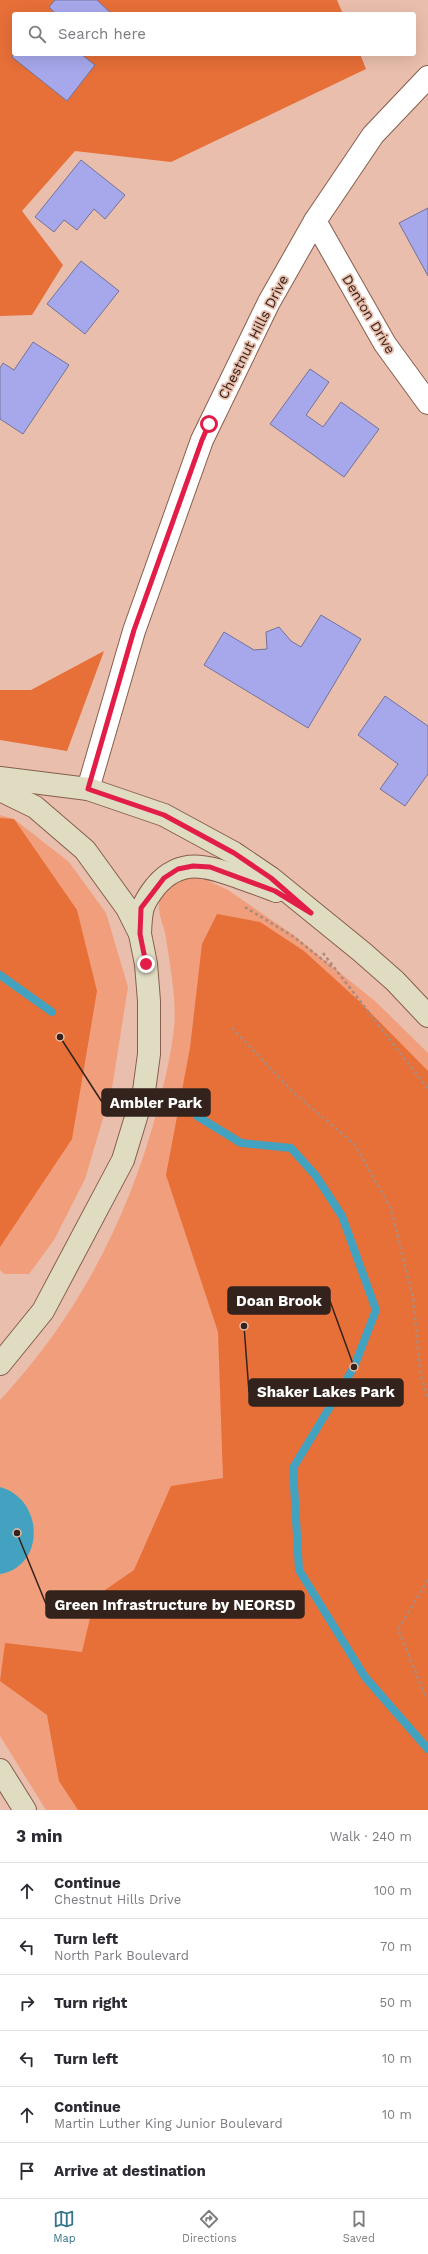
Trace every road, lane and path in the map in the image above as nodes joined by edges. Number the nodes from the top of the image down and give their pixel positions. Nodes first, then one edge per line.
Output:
1 (428, 76) edge
2 (315, 221) junction
3 (428, 403) edge
4 (0, 778) edge
5 (88, 789) junction
6 (0, 790) edge
7 (243, 906) dead end
8 (311, 913) junction
9 (140, 934) junction
10 (321, 951) dead end
11 (340, 975) junction
12 (428, 1016) edge
13 (232, 1028) dead end
14 (428, 1089) edge
15 (0, 1364) edge
16 (428, 1399) edge
17 (428, 1580) edge
18 (428, 1698) edge
19 (0, 1770) edge
20 (25, 1810) edge

1 - 2 street, Chestnut Hills Drive
2 - 3 street, Denton Drive
2 - 5 street, Chestnut Hills Drive
4 - 5 main road
5 - 8 main road
6 - 9 main road
7 - 11 path
8 - 9 main road
8 - 12 main road
9 - 15 main road
10 - 11 path
11 - 14 path
13 - 16 path
17 - 18 path
19 - 20 main road

